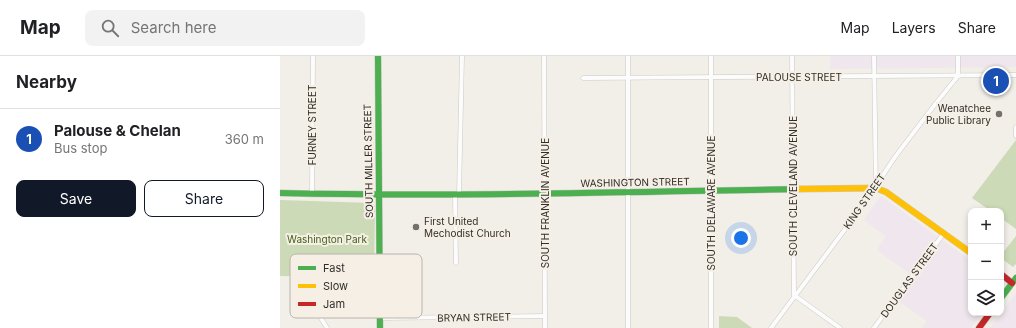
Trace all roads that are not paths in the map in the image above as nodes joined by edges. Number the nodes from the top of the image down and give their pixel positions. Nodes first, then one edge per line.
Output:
1 (313, 56) edge
2 (378, 56) edge
3 (462, 56) edge
4 (544, 56) edge
5 (628, 56) edge
6 (711, 56) edge
7 (792, 56) edge
8 (874, 56) edge
9 (958, 56) edge
10 (1016, 75) edge
11 (958, 76) junction
12 (874, 77) junction
13 (583, 78) dead end
14 (711, 78) junction
15 (793, 78) junction
16 (628, 79) junction
17 (1016, 127) edge
18 (1016, 136) edge
19 (876, 188) junction
20 (793, 189) junction
21 (711, 190) junction
22 (628, 192) junction
23 (280, 193) edge
24 (312, 194) junction
25 (544, 194) junction
26 (457, 195) junction
27 (379, 196) junction
28 (944, 233) junction
29 (968, 251) edge
30 (379, 254) edge
31 (456, 263) dead end
32 (1004, 275) edge
33 (1014, 280) edge
34 (1004, 294) edge
35 (794, 295) junction
36 (545, 316) junction
37 (988, 316) edge
38 (422, 317) edge
39 (321, 318) edge
40 (380, 318) edge
41 (327, 328) edge
42 (380, 328) edge
43 (545, 328) edge
44 (628, 328) edge
45 (711, 328) edge
46 (771, 328) edge
47 (840, 328) edge
48 (874, 328) edge
49 (979, 328) edge

1 - 24 street, FURNEY STREET
2 - 27 street, SOUTH MILLER STREET
3 - 26 street
4 - 25 street, SOUTH FRANKLIN AVENUE
5 - 16 street
6 - 14 street, SOUTH DELAWARE AVENUE
7 - 15 street, SOUTH CLEVELAND AVENUE
8 - 12 street
9 - 11 street
10 - 11 street, PALOUSE STREET
11 - 12 street, PALOUSE STREET
11 - 19 street, KING STREET
12 - 15 street, PALOUSE STREET
12 - 19 street
13 - 16 street, PALOUSE STREET
14 - 15 street, PALOUSE STREET
14 - 16 street, PALOUSE STREET
14 - 21 street, SOUTH DELAWARE AVENUE
15 - 20 street, SOUTH CLEVELAND AVENUE
16 - 22 street
17 - 18 street
19 - 20 street, WASHINGTON STREET
19 - 28 street, WASHINGTON STREET
19 - 35 street, KING STREET
20 - 21 street, WASHINGTON STREET
20 - 35 street, SOUTH CLEVELAND AVENUE
21 - 22 street, WASHINGTON STREET
21 - 45 street, SOUTH DELAWARE AVENUE
22 - 25 street, WASHINGTON STREET
22 - 44 street
23 - 24 street, WASHINGTON STREET
24 - 27 street, WASHINGTON STREET
25 - 26 street, WASHINGTON STREET
25 - 36 street, SOUTH FRANKLIN AVENUE
26 - 27 street, WASHINGTON STREET
26 - 31 street
27 - 30 street, SOUTH MILLER STREET
28 - 29 street, WASHINGTON STREET
28 - 48 street, DOUGLAS STREET
32 - 33 street
33 - 34 street
35 - 46 street, KING STREET
35 - 47 street
36 - 38 street, BRYAN STREET
36 - 43 street, SOUTH FRANKLIN AVENUE
37 - 49 street
39 - 41 street
40 - 42 street, SOUTH MILLER STREET

